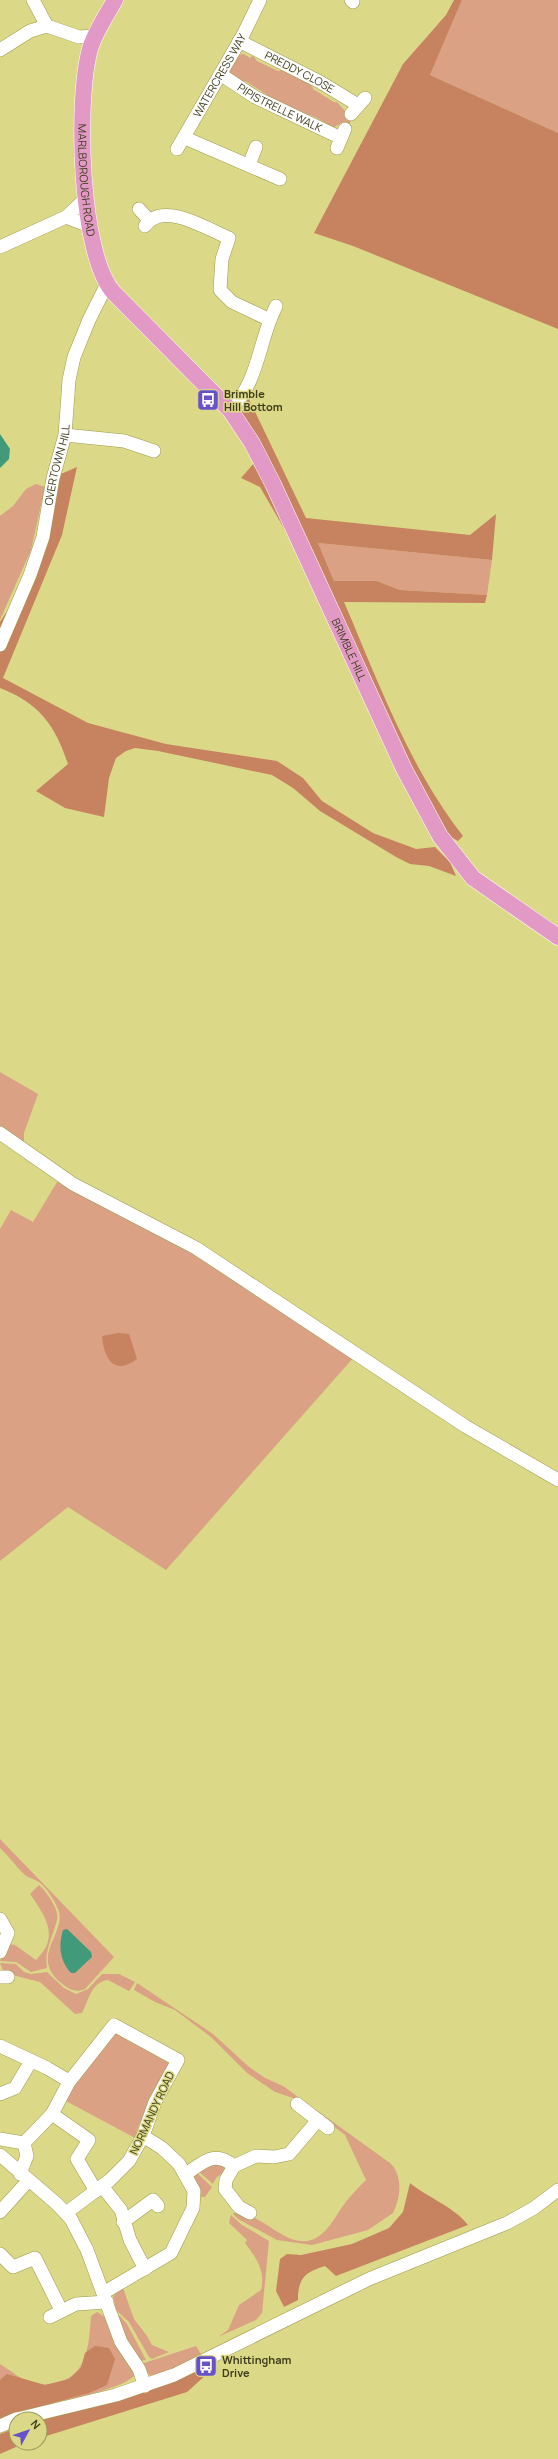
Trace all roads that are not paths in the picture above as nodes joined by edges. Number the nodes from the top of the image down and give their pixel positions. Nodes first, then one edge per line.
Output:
1 (33, 0) edge
2 (115, 0) edge
3 (260, 0) edge
4 (47, 26) junction
5 (96, 36) junction
6 (79, 37) junction
7 (239, 41) junction
8 (0, 50) edge
9 (89, 54) junction
10 (220, 74) junction
11 (358, 106) dead end
12 (185, 138) junction
13 (341, 138) dead end
14 (256, 148) dead end
15 (177, 149) dead end
16 (248, 165) junction
17 (280, 179) dead end
18 (84, 200) junction
19 (140, 209) dead end
20 (66, 217) junction
21 (89, 226) junction
22 (0, 247) edge
23 (107, 284) junction
24 (276, 306) dead end
25 (270, 320) junction
26 (162, 342) joint
27 (230, 410) junction
28 (65, 435) junction
29 (154, 451) dead end
30 (0, 645) edge
31 (558, 937) edge
32 (0, 1133) edge
33 (558, 1480) edge
34 (0, 1919) edge
35 (0, 1952) edge
36 (0, 2046) edge
37 (31, 2061) junction
38 (69, 2081) junction
39 (0, 2094) edge
40 (297, 2104) dead end
41 (52, 2114) junction
42 (143, 2136) junction
43 (0, 2139) edge
44 (24, 2143) junction
45 (0, 2155) edge
46 (234, 2166) junction
47 (186, 2174) junction
48 (24, 2178) junction
49 (99, 2188) junction
50 (558, 2190) edge
51 (158, 2206) dead end
52 (0, 2212) edge
53 (66, 2213) junction
54 (250, 2213) dead end
55 (123, 2222) junction
56 (0, 2254) edge
57 (145, 2269) junction
58 (105, 2298) junction
59 (62, 2310) junction
60 (50, 2317) dead end
61 (145, 2386) junction
62 (47, 2411) edge

1 - 4 street
2 - 5 main road, MARLBOROUGH ROAD
3 - 7 street, WATERCRESS WAY
4 - 6 street
4 - 8 street
5 - 6 street
5 - 9 main road, MARLBOROUGH ROAD
6 - 9 street
7 - 10 street, WATERCRESS WAY
7 - 11 street, PREDDY CLOSE
9 - 18 main road, MARLBOROUGH ROAD
10 - 12 street, WATERCRESS WAY
10 - 13 street, PIPISTRELLE WALK
12 - 15 street, WATERCRESS WAY
12 - 16 street
14 - 16 street
16 - 17 street
18 - 20 street
18 - 21 main road, MARLBOROUGH ROAD
19 - 25 street
20 - 21 street
20 - 22 street
21 - 23 main road, MARLBOROUGH ROAD
23 - 26 main road, MARLBOROUGH ROAD
23 - 28 street, OVERTOWN HILL
24 - 25 street
25 - 27 street
26 - 27 main road, BRIMBLE HILL
27 - 31 main road, BRIMBLE HILL
28 - 29 street
28 - 30 street, OVERTOWN HILL
32 - 33 street
34 - 35 street
36 - 37 street
37 - 38 street
37 - 39 street
38 - 41 street, NORMANDY ROAD
38 - 42 street, NORMANDY ROAD
40 - 46 street
41 - 44 street, NORMANDY ROAD
41 - 49 street
42 - 47 street
42 - 49 street, NORMANDY ROAD
43 - 44 street
44 - 48 street
45 - 48 street
46 - 47 street
46 - 54 street
47 - 57 street
48 - 52 street
48 - 53 street
49 - 53 street, NORMANDY ROAD
49 - 55 street
50 - 61 street
51 - 55 street
53 - 58 street
55 - 57 street
56 - 59 street
57 - 58 street
58 - 59 street
58 - 61 street
59 - 60 street
61 - 62 street

